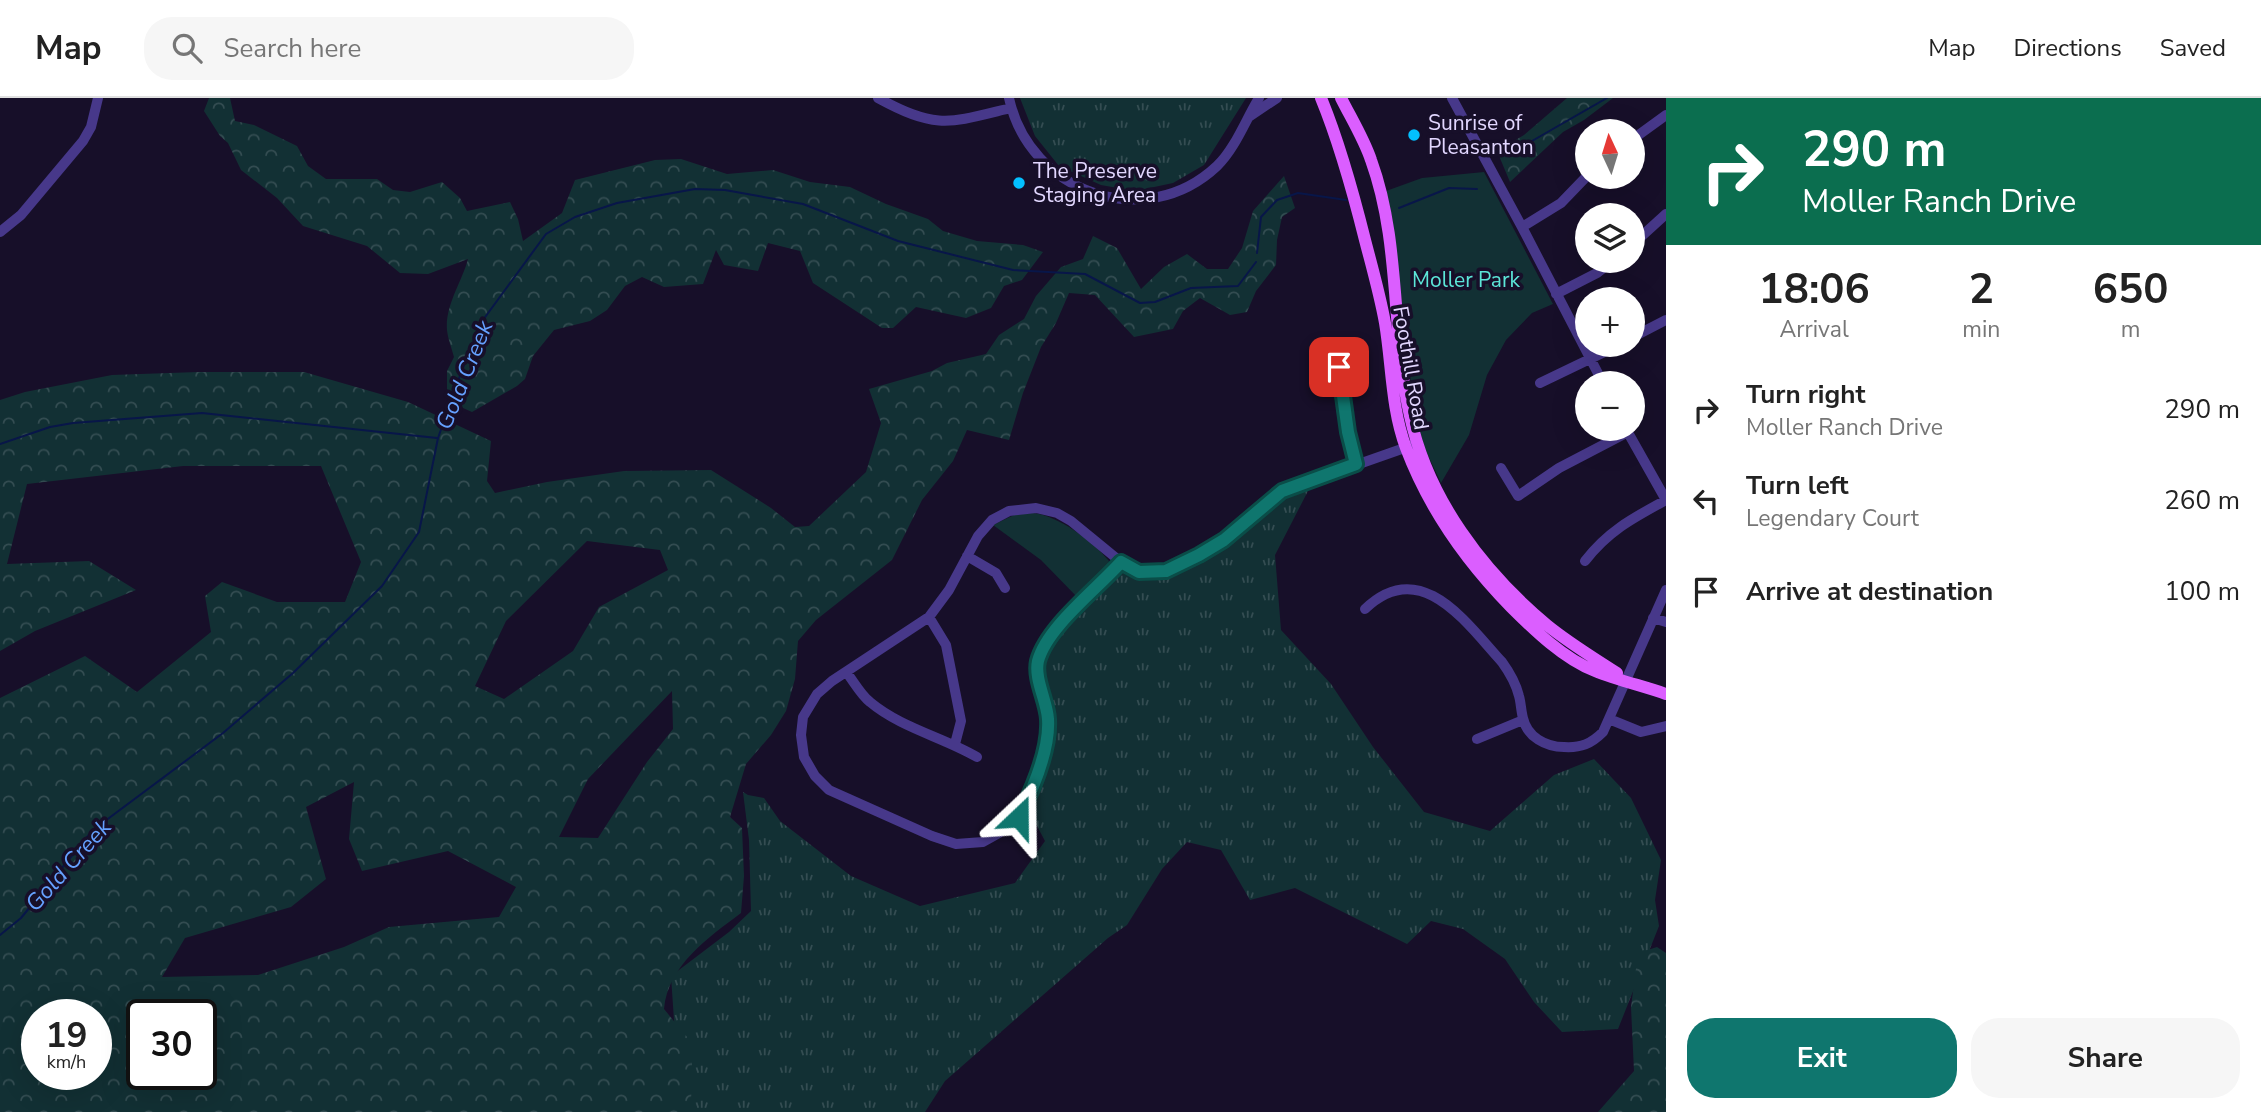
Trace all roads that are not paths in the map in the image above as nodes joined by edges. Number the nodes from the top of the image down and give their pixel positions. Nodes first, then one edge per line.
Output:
1 (98, 98) edge
2 (878, 98) edge
3 (1259, 98) edge
4 (1277, 98) edge
5 (1321, 98) edge
6 (1341, 98) edge
7 (1452, 98) edge
8 (1010, 103) edge
9 (1666, 115) edge
10 (1247, 118) junction
11 (1645, 130) edge
12 (1575, 188) edge
13 (1666, 214) edge
14 (1522, 227) junction
15 (0, 232) edge
16 (1645, 233) edge
17 (1597, 273) edge
18 (1556, 294) junction
19 (1666, 320) edge
20 (1645, 331) edge
21 (1595, 357) edge
22 (1591, 359) junction
23 (1339, 367) dead end
24 (1597, 371) edge
25 (1539, 383) dead end
26 (1607, 441) edge
27 (1633, 441) edge
28 (1412, 446) junction
29 (1356, 464) junction
30 (1501, 468) dead end
31 (1666, 500) edge
32 (967, 556) junction
33 (1585, 561) dead end
34 (1121, 562) junction
35 (1005, 588) dead end
36 (1666, 590) edge
37 (1365, 608) dead end
38 (929, 617) junction
39 (1653, 618) junction
40 (1666, 622) edge
41 (847, 673) junction
42 (1626, 680) junction
43 (1666, 694) edge
44 (1609, 719) junction
45 (1523, 720) junction
46 (1666, 726) edge
47 (1477, 738) dead end
48 (955, 744) junction
49 (977, 757) dead end

1 - 15 street
2 - 8 street
3 - 10 street
4 - 10 street
5 - 28 main road, Foothill Road
6 - 28 main road, Foothill Road
7 - 14 street
8 - 10 street
9 - 11 street
12 - 14 street
13 - 16 street
14 - 18 street
17 - 18 street
18 - 22 street
19 - 20 street
21 - 22 street
22 - 24 street
22 - 25 street
23 - 29 street
26 - 30 street
27 - 31 street
28 - 29 street
28 - 42 main road, Foothill Road
29 - 34 street
31 - 33 street
32 - 34 street
32 - 35 street
32 - 38 street
34 - 41 street
36 - 39 street
37 - 45 street
38 - 41 street
38 - 48 street
39 - 40 street
39 - 42 street
41 - 48 street
42 - 43 main road, Foothill Road
42 - 44 street
44 - 45 street
44 - 46 street
45 - 47 street
48 - 49 street

